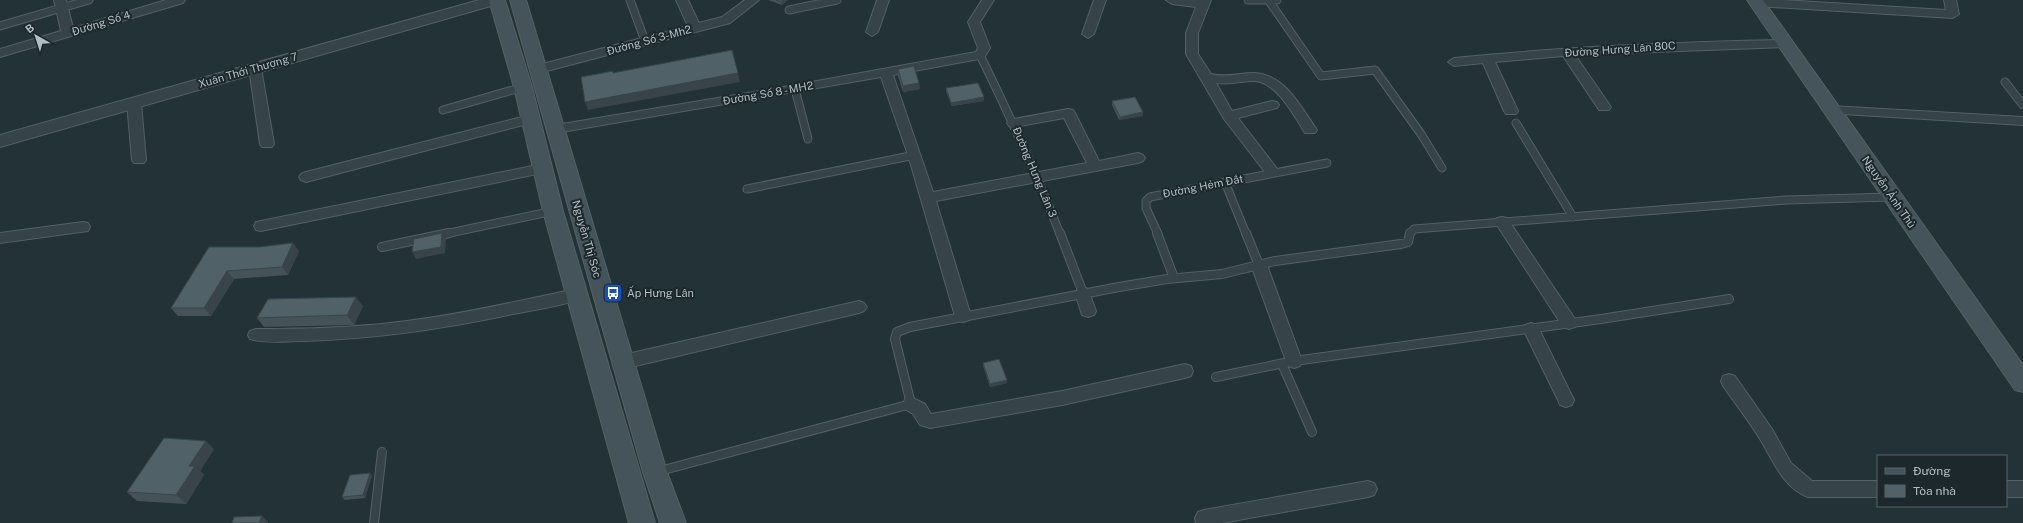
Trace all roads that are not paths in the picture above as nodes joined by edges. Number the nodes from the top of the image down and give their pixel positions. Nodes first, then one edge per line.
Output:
1 (89, 0) edge
2 (179, 0) edge
3 (496, 0) edge
4 (518, 0) edge
5 (630, 0) edge
6 (682, 0) edge
7 (753, 0) edge
8 (837, 0) edge
9 (883, 0) edge
10 (988, 0) edge
11 (1100, 0) edge
12 (1172, 0) edge
13 (1248, 0) edge
14 (1277, 0) edge
15 (1950, 0) edge
16 (1269, 1) junction
17 (1756, 1) edge
18 (1204, 2) edge
19 (61, 4) edge
20 (789, 10) dead end
21 (0, 26) edge
22 (695, 28) junction
23 (872, 32) dead end
24 (68, 33) junction
25 (1088, 34) dead end
26 (645, 41) junction
27 (1786, 44) junction
28 (1566, 52) junction
29 (0, 53) edge
30 (980, 55) junction
31 (1486, 58) junction
32 (1454, 62) dead end
33 (255, 68) junction
34 (539, 69) junction
35 (886, 72) junction
36 (1205, 77) junction
37 (2004, 82) dead end
38 (523, 87) junction
39 (795, 89) junction
40 (134, 103) junction
41 (1272, 105) dead end
42 (2023, 105) edge
43 (1604, 107) dead end
44 (443, 110) dead end
45 (1831, 110) junction
46 (1229, 116) junction
47 (1514, 117) joint
48 (530, 119) junction
49 (2023, 121) edge
50 (1014, 123) junction
51 (556, 129) junction
52 (1310, 130) dead end
53 (808, 139) dead end
54 (0, 141) edge
55 (268, 144) dead end
56 (915, 156) junction
57 (1138, 158) dead end
58 (139, 160) dead end
59 (1327, 163) dead end
60 (1095, 166) junction
61 (1442, 168) dead end
62 (542, 170) junction
63 (1273, 173) junction
64 (306, 177) dead end
65 (1038, 177) junction
66 (1225, 182) junction
67 (747, 189) dead end
68 (1892, 197) junction
69 (928, 198) junction
70 (553, 210) junction
71 (1573, 217) junction
72 (1502, 222) junction
73 (261, 226) dead end
74 (83, 227) dead end
75 (0, 238) edge
76 (382, 247) dead end
77 (1259, 265) junction
78 (1174, 278) junction
79 (1083, 293) junction
80 (576, 295) junction
81 (1729, 299) dead end
82 (859, 308) dead end
83 (1088, 311) dead end
84 (963, 316) junction
85 (1569, 324) junction
86 (1531, 329) junction
87 (256, 335) dead end
88 (623, 362) junction
89 (1288, 363) junction
90 (1185, 371) dead end
91 (1216, 377) dead end
92 (1729, 381) dead end
93 (2023, 383) edge
94 (1566, 400) dead end
95 (911, 404) junction
96 (1312, 432) dead end
97 (382, 452) dead end
98 (655, 472) junction
99 (629, 479) junction
100 (1368, 489) dead end
101 (1877, 489) edge
102 (2007, 489) edge
103 (2023, 489) edge
104 (671, 522) edge
105 (374, 523) edge
106 (642, 523) edge
107 (1205, 523) edge

1 - 19 lane
2 - 24 street, Đường Số 4
3 - 33 street, Xuân Thới Thượng 7
3 - 38 main road
4 - 34 main road, Nguyễn Thị Sóc
5 - 26 lane
6 - 22 street
7 - 22 street, Đường Số 3-Mh2
8 - 20 lane
9 - 23 street
10 - 30 street
11 - 25 street
12 - 18 street
13 - 16 lane
14 - 16 lane
15 - 17 street
16 - 61 lane
17 - 27 main road, Nguyễn Ảnh Thủ
18 - 36 street
19 - 21 lane
19 - 24 street
22 - 26 street, Đường Số 3-Mh2
24 - 29 street, Đường Số 4
26 - 34 street, Đường Số 3-Mh2
27 - 28 street, Đường Hưng Lân 80C
27 - 45 main road, Nguyễn Ảnh Thủ
28 - 31 street, Đường Hưng Lân 80C
28 - 43 street
30 - 35 street, Đường Số 8 - MH2
30 - 50 lane, Đường Hưng Lân 3
31 - 32 street, Đường Hưng Lân 80C
31 - 47 street
33 - 40 street, Xuân Thới Thượng 7
33 - 55 street
34 - 51 main road, Nguyễn Thị Sóc
35 - 39 street, Đường Số 8 - MH2
35 - 56 street
36 - 46 street
36 - 52 street
37 - 42 lane
38 - 44 lane
38 - 48 main road
39 - 51 street, Đường Số 8 - MH2
39 - 53 lane
40 - 54 street, Xuân Thới Thượng 7
40 - 58 street
41 - 46 street
45 - 49 street
45 - 68 main road, Nguyễn Ảnh Thủ
46 - 63 street
47 - 71 lane
48 - 62 main road
48 - 64 street
50 - 60 street
50 - 65 lane, Đường Hưng Lân 3
51 - 88 main road, Nguyễn Thị Sóc
56 - 67 lane
56 - 69 street
57 - 60 street
59 - 63 lane, Đường Hẻm Đắt
60 - 65 street
62 - 70 main road
62 - 73 street
63 - 66 lane, Đường Hẻm Đắt
65 - 69 street
65 - 79 lane, Đường Hưng Lân 3
66 - 77 lane
66 - 78 lane, Đường Hẻm Đắt
68 - 71 lane
68 - 93 main road, Nguyễn Ảnh Thủ
69 - 84 street
70 - 76 lane
70 - 80 main road
71 - 72 lane
72 - 77 lane
72 - 85 street
74 - 75 street
77 - 78 lane
77 - 89 street
78 - 79 lane
79 - 83 street
79 - 84 lane
80 - 87 street
80 - 99 main road
81 - 85 lane
82 - 88 street
84 - 95 lane
85 - 86 lane
86 - 89 lane
86 - 94 street
88 - 98 main road, Nguyễn Thị Sóc
89 - 91 lane
89 - 96 lane
90 - 95 street
92 - 101 street
95 - 98 lane
97 - 105 lane
98 - 99 street
98 - 104 main road, Nguyễn Thị Sóc
99 - 106 main road
100 - 107 street
102 - 103 street

